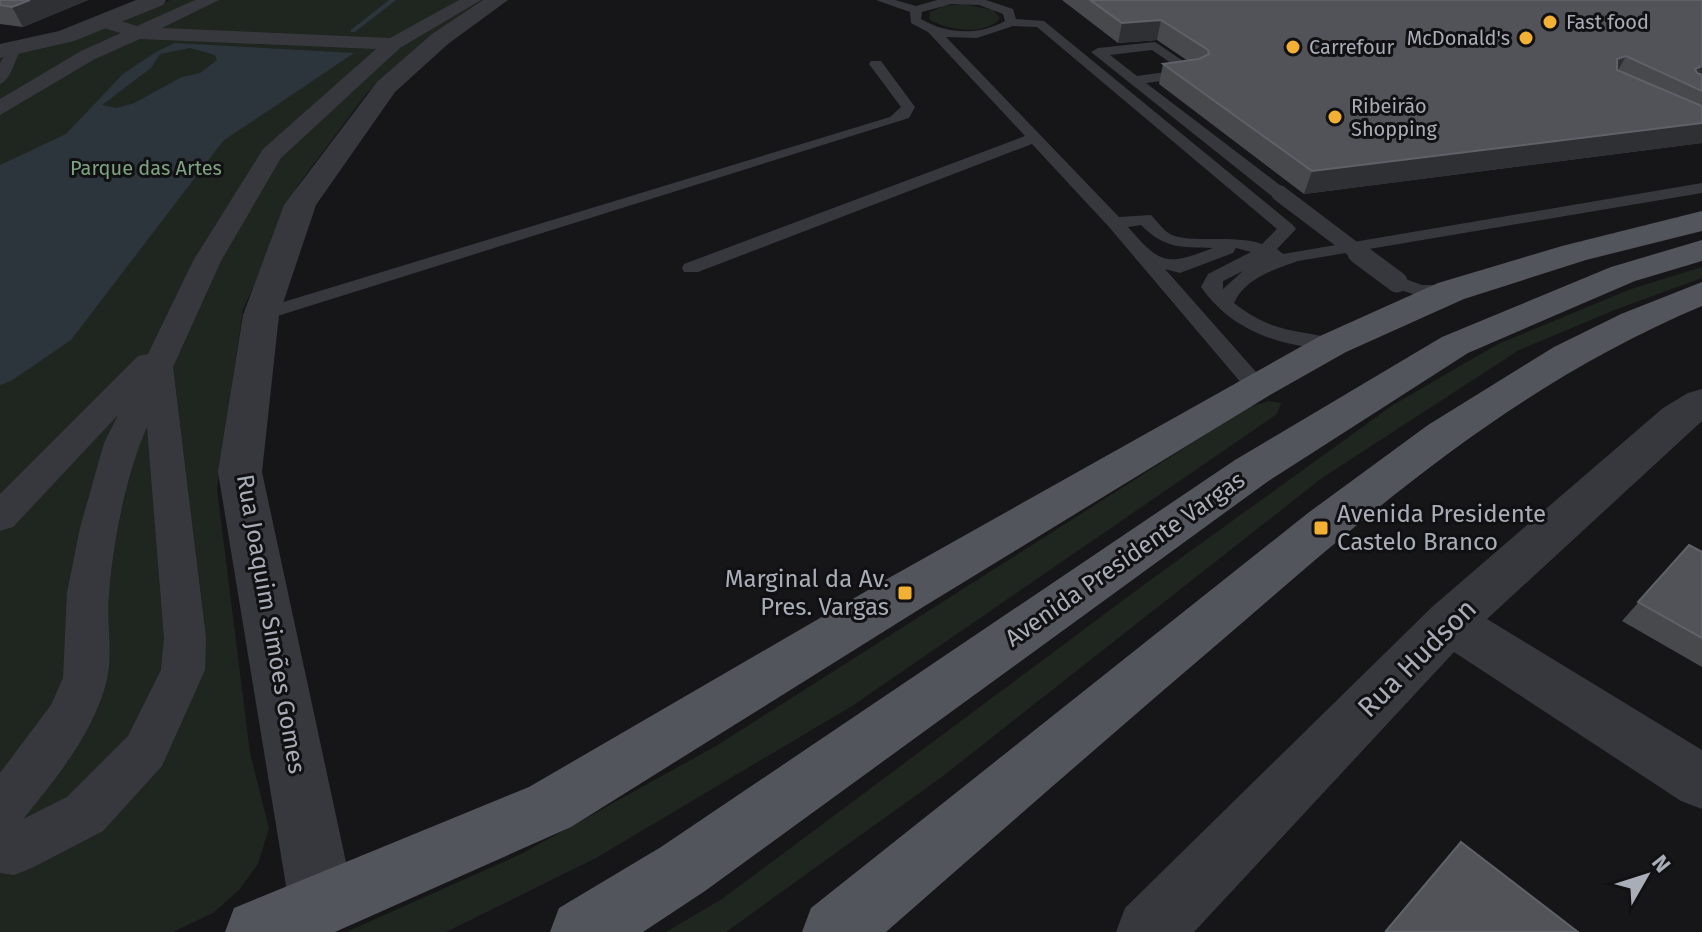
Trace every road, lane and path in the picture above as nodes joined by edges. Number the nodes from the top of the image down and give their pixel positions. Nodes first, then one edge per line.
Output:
1 (155, 0) edge
2 (210, 0) edge
3 (472, 0) edge
4 (497, 0) edge
5 (882, 0) edge
6 (981, 1) edge
7 (916, 10) junction
8 (1009, 10) edge
9 (104, 22) junction
10 (933, 30) junction
11 (140, 33) junction
12 (393, 44) junction
13 (8, 50) edge
14 (876, 64) dead end
15 (0, 80) edge
16 (1135, 80) junction
17 (0, 108) edge
18 (1035, 138) junction
19 (1702, 188) edge
20 (1702, 221) edge
21 (1115, 223) junction
22 (1287, 229) junction
23 (1243, 243) junction
24 (1702, 250) edge
25 (1263, 253) junction
26 (1294, 256) junction
27 (1146, 259) junction
28 (691, 268) dead end
29 (1451, 291) junction
30 (1702, 293) edge
31 (1224, 304) junction
32 (261, 315) junction
33 (1333, 344) junction
34 (164, 354) junction
35 (1256, 386) junction
36 (1702, 402) edge
37 (0, 517) edge
38 (1450, 622) junction
39 (1702, 782) edge
40 (0, 809) edge
41 (0, 848) edge
42 (322, 904) junction
43 (258, 932) edge
44 (583, 932) edge
45 (835, 932) edge
46 (1149, 932) edge

1 - 9 street
2 - 11 street
3 - 12 street
4 - 32 street, Rua Joaquim Simões Gomes
5 - 7 lane
6 - 7 lane
6 - 8 lane
7 - 10 lane
8 - 10 lane
8 - 22 lane
9 - 11 street
9 - 13 street
10 - 18 lane
11 - 12 street
11 - 17 street
12 - 34 street
13 - 15 lane
14 - 32 lane
16 - 16 lane
16 - 29 lane, bridge
18 - 21 lane
18 - 28 lane
19 - 26 lane
20 - 29 main road
21 - 23 lane
21 - 27 lane
22 - 23 lane
22 - 25 lane
23 - 25 lane
23 - 27 lane
24 - 44 main road, Avenida Presidente Vargas
25 - 26 lane
25 - 31 lane
26 - 31 lane
27 - 35 lane
29 - 33 main road
30 - 45 main road
31 - 33 lane
32 - 42 street, Rua Joaquim Simões Gomes
33 - 35 main road
34 - 37 street
34 - 40 street
34 - 41 street
35 - 42 main road
36 - 38 street, Rua Hudson
38 - 39 street
38 - 46 street, Rua Hudson
42 - 43 main road

